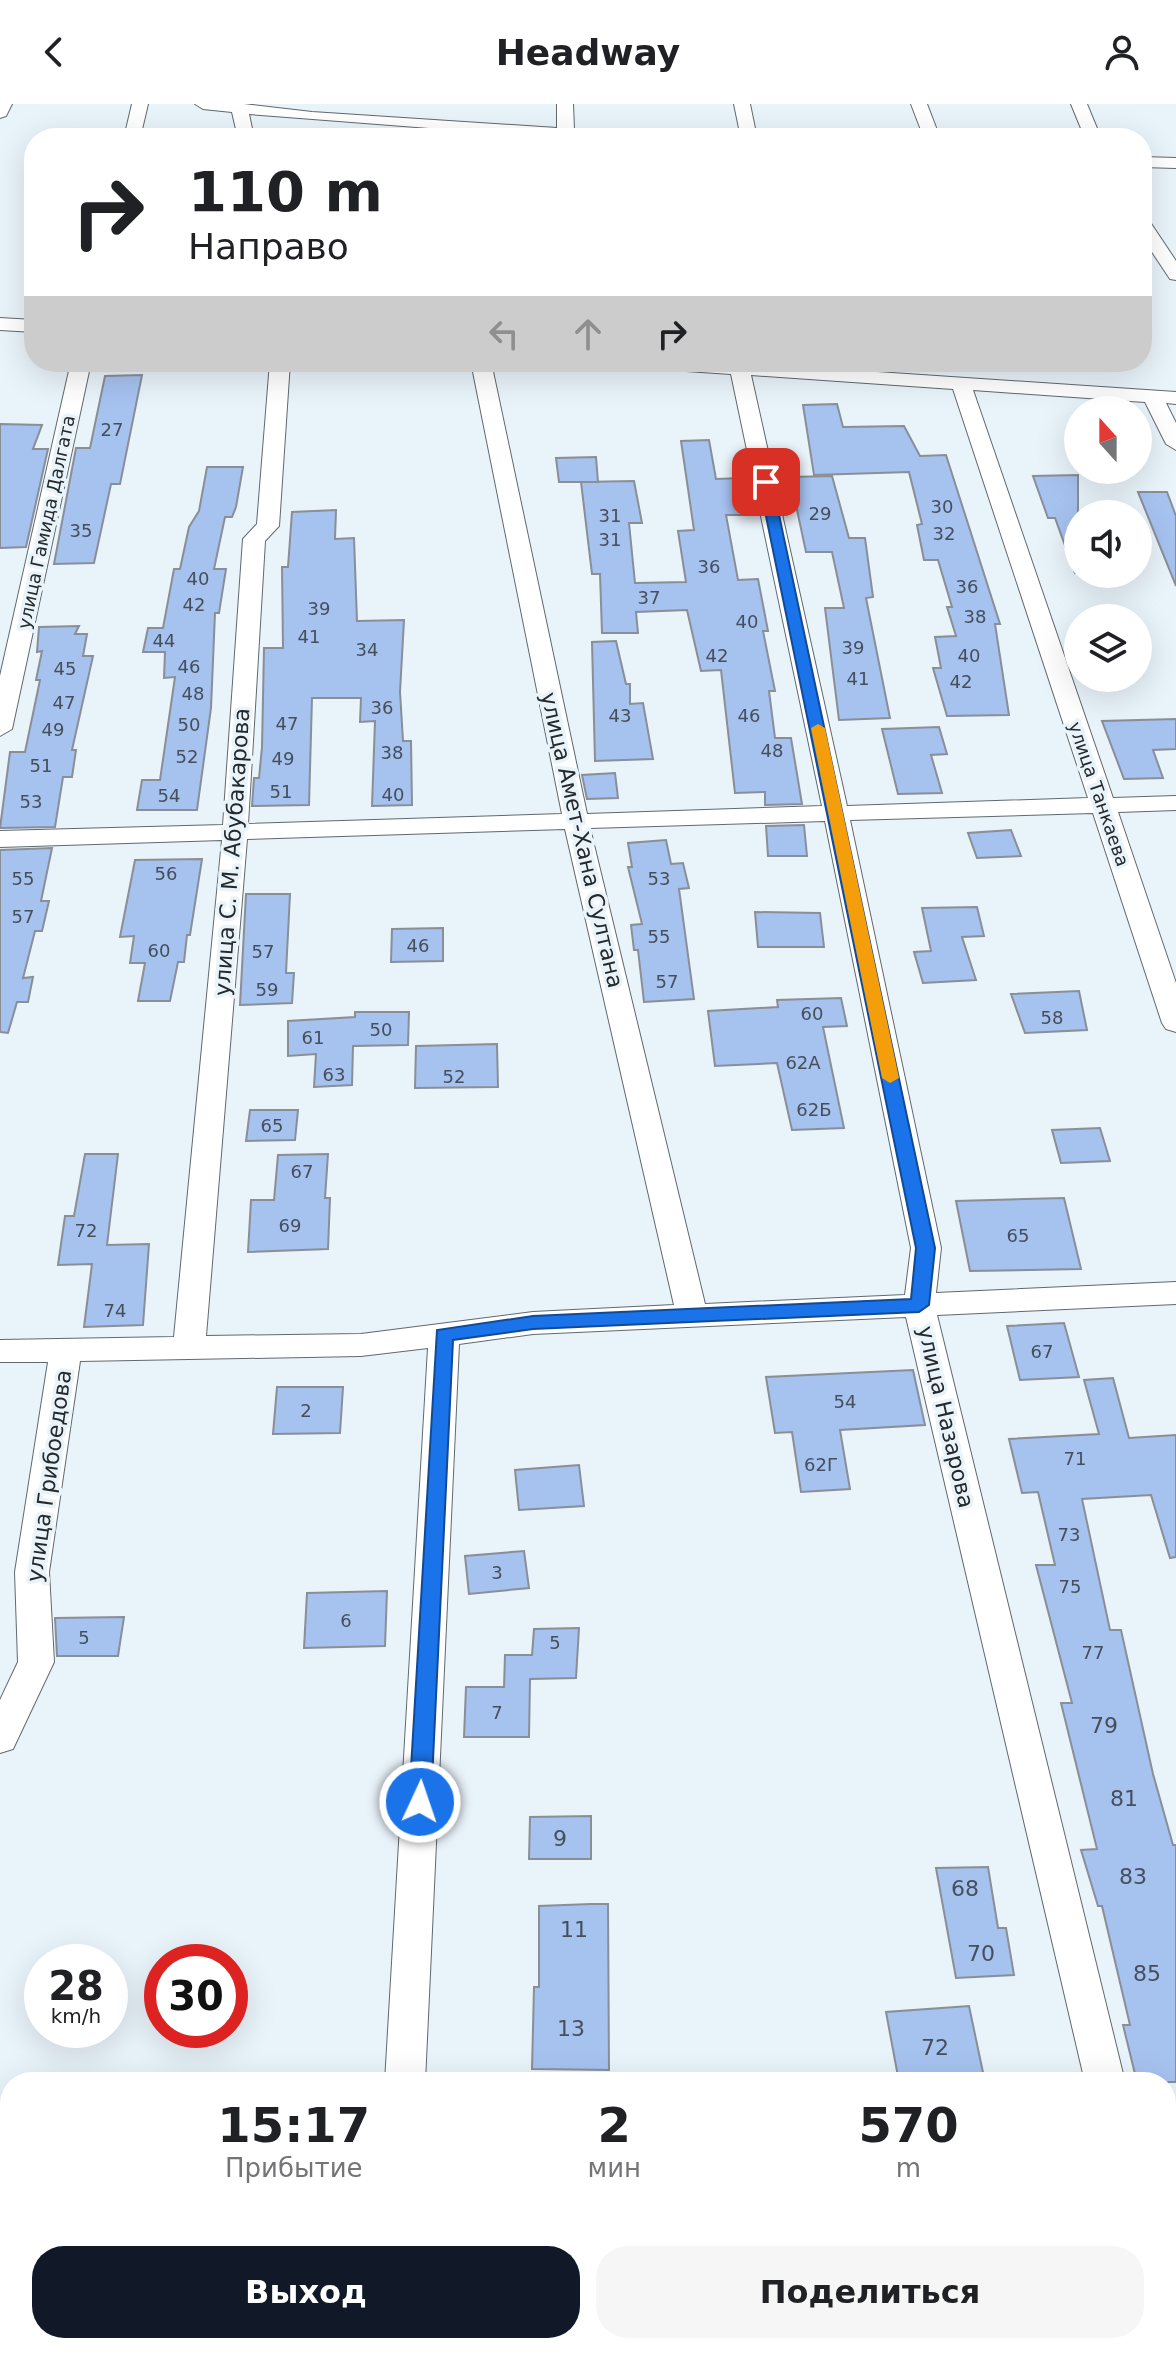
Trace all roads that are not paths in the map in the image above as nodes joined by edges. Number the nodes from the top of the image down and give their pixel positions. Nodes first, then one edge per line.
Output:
1 (4, 104) edge
2 (140, 104) edge
3 (203, 104) edge
4 (429, 104) edge
5 (565, 104) edge
6 (742, 104) edge
7 (919, 104) edge
8 (1079, 104) edge
9 (239, 108) junction
10 (313, 110) edge
11 (0, 113) edge
12 (134, 128) edge
13 (244, 128) edge
14 (411, 128) edge
15 (427, 128) edge
16 (565, 128) edge
17 (747, 128) edge
18 (928, 128) edge
19 (1089, 128) edge
20 (1152, 162) edge
21 (1176, 163) edge
22 (1152, 238) edge
23 (1176, 275) edge
24 (0, 324) edge
25 (24, 325) edge
26 (79, 372) edge
27 (279, 372) edge
28 (483, 372) edge
29 (740, 372) edge
30 (853, 372) edge
31 (1043, 372) dead end
32 (961, 383) junction
33 (1053, 391) junction
34 (1153, 397) junction
35 (1176, 398) edge
36 (1176, 444) edge
37 (0, 729) edge
38 (1176, 803) edge
39 (1102, 806) junction
40 (836, 815) junction
41 (576, 821) junction
42 (235, 834) junction
43 (0, 839) edge
44 (1176, 1023) edge
45 (1176, 1293) edge
46 (919, 1305) junction
47 (692, 1315) junction
48 (444, 1334) junction
49 (189, 1348) junction
50 (66, 1350) junction
51 (0, 1351) edge
52 (0, 1738) edge
53 (406, 2072) edge
54 (1103, 2072) edge

1 - 11 street
2 - 12 street
3 - 9 street
4 - 15 street
5 - 16 street
6 - 17 street
7 - 18 street
8 - 19 street
9 - 10 street
9 - 13 street
10 - 14 street
20 - 21 street
22 - 23 street
24 - 25 street
26 - 37 street, улица Гамида Далгата
27 - 42 street, улица С. М. Абубакарова
28 - 41 street, улица Амет-Хана Султана
29 - 40 street, улица Назарова
30 - 32 street
31 - 33 street
32 - 33 street
32 - 39 street, улица Танкаева
33 - 34 street
34 - 35 street
34 - 36 street
38 - 39 street
39 - 40 street
39 - 44 street, улица Танкаева
40 - 41 street
40 - 46 street, улица Назарова
41 - 42 street
41 - 47 street, улица Амет-Хана Султана
42 - 43 street
42 - 49 street, улица С. М. Абубакарова
45 - 46 street
46 - 47 street
46 - 54 street, улица Назарова
47 - 48 street
48 - 49 street
48 - 53 street
49 - 50 street
50 - 51 street
50 - 52 street, улица Грибоедова

